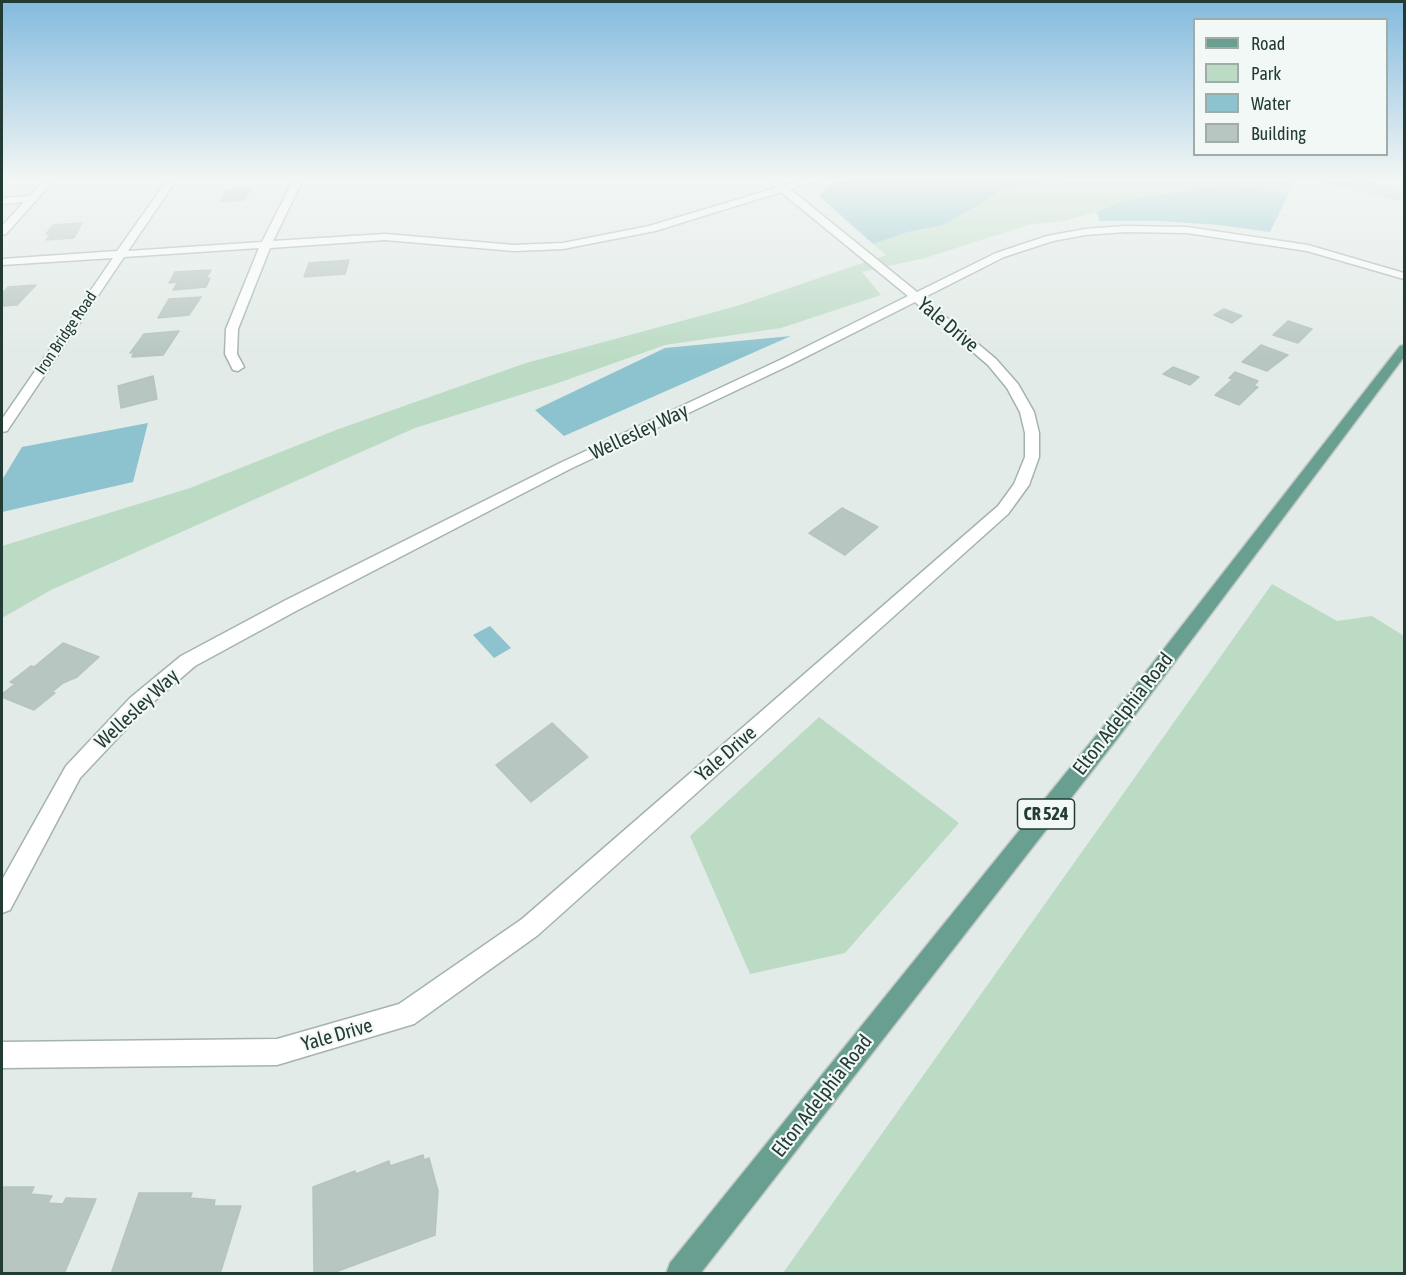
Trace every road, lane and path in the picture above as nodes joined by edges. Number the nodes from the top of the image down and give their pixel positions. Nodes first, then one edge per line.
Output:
1 (131, 238) edge
2 (269, 238) edge
3 (363, 238) edge
4 (403, 238) edge
5 (604, 238) edge
6 (845, 238) edge
7 (1050, 238) edge
8 (1253, 238) edge
9 (266, 245) junction
10 (120, 254) junction
11 (2, 262) edge
12 (1404, 276) edge
13 (917, 298) junction
14 (1404, 350) edge
15 (238, 367) dead end
16 (2, 428) edge
17 (2, 902) edge
18 (2, 1055) edge
19 (681, 1274) edge

1 - 10 street, Iron Bridge Road
2 - 9 street
3 - 9 street
4 - 5 street
6 - 13 street, Yale Drive
7 - 13 street, Wellesley Way
8 - 12 street, Wellesley Way
9 - 10 street
9 - 15 street
10 - 11 street
10 - 16 street, Iron Bridge Road
13 - 17 street, Wellesley Way
13 - 18 street, Yale Drive
14 - 19 main road, Elton Adelphia Road / CR 524

